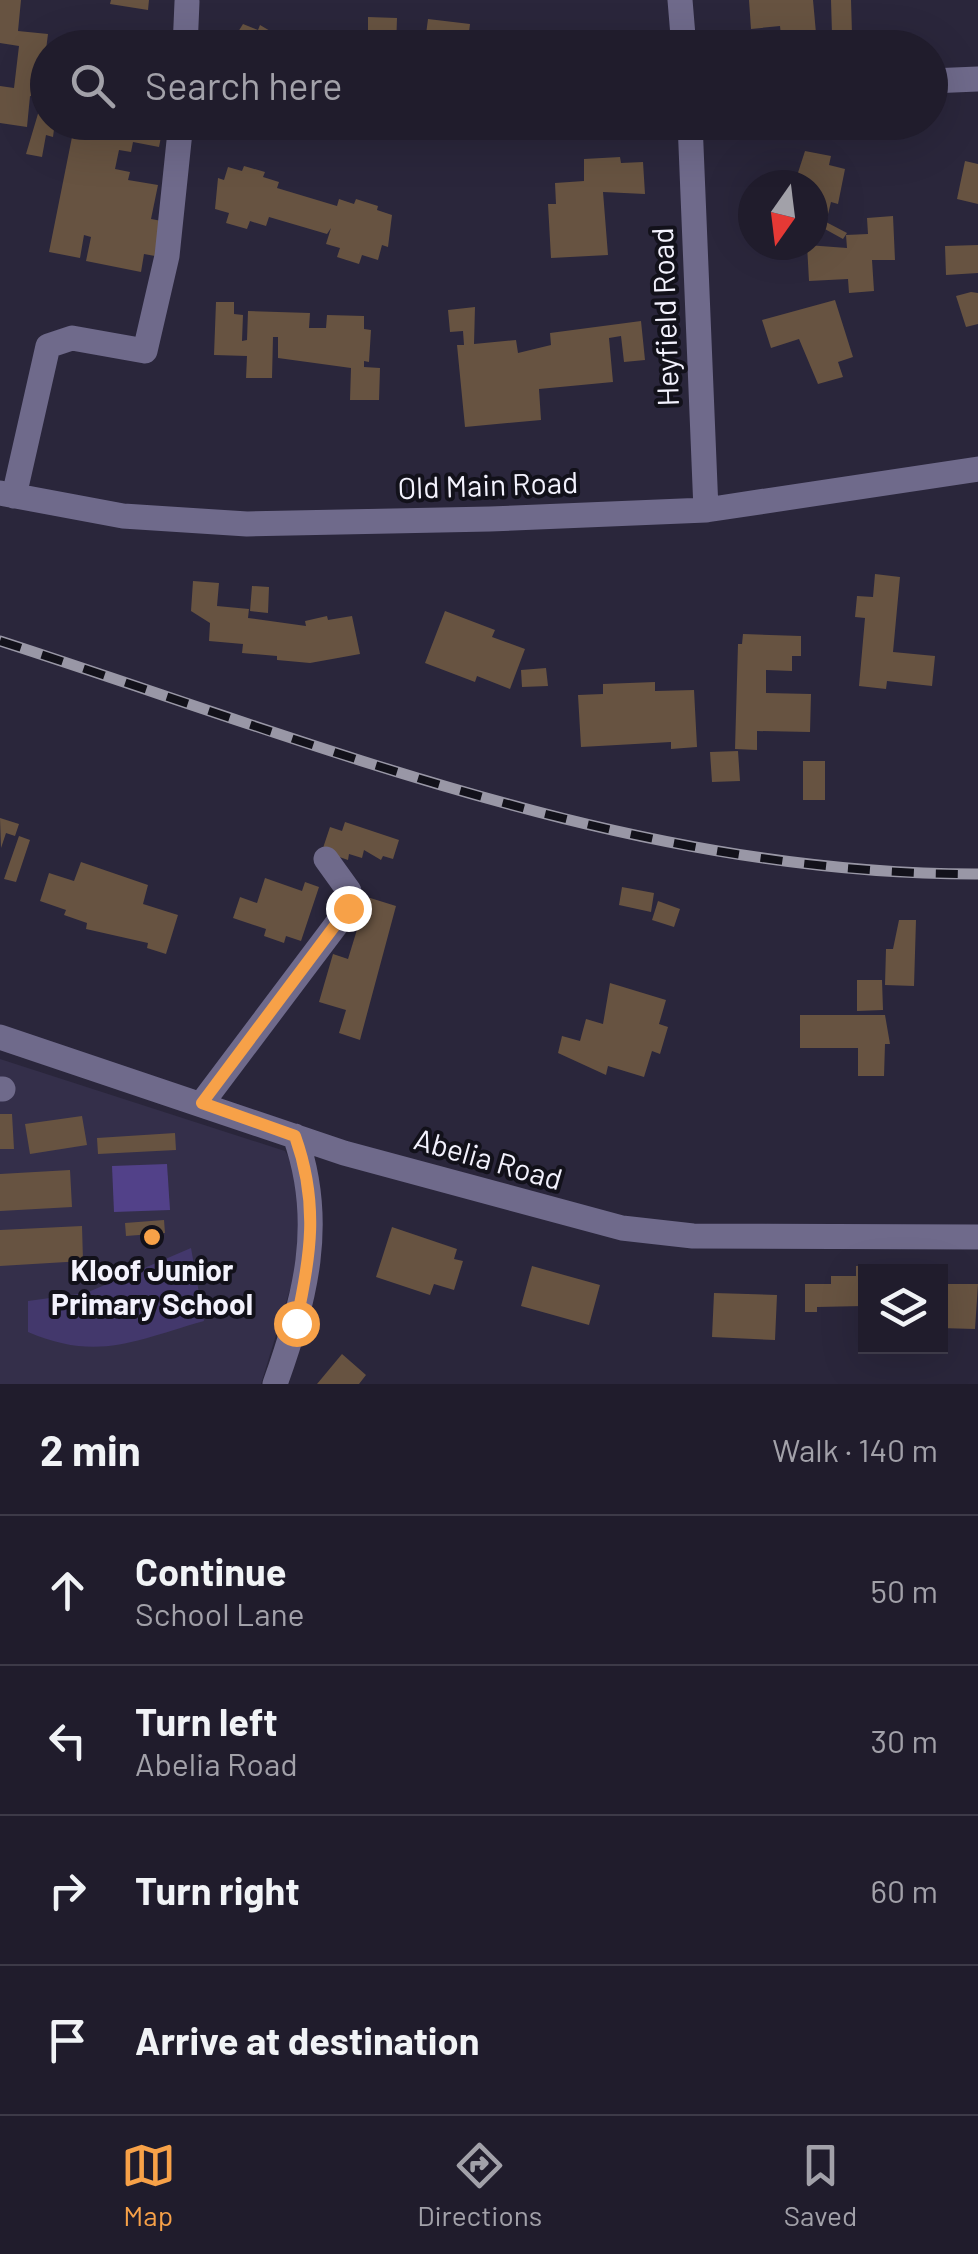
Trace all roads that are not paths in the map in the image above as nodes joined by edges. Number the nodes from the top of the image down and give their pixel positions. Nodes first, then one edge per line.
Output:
1 (680, 0) edge
2 (186, 2) edge
3 (185, 30) edge
4 (682, 30) edge
5 (978, 79) edge
6 (948, 80) edge
7 (180, 140) edge
8 (691, 140) edge
9 (978, 469) edge
10 (7, 495) edge
11 (706, 510) junction
12 (326, 858) dead end
13 (0, 1037) edge
14 (202, 1103) junction
15 (295, 1136) junction
16 (978, 1237) edge
17 (274, 1384) edge

1 - 4 street
2 - 3 street
5 - 6 street
7 - 10 street
8 - 11 street, Heyfield Road
9 - 11 street, Old Main Road
10 - 11 street, Old Main Road
12 - 14 street
13 - 14 street, Abelia Road
14 - 15 street, Abelia Road
15 - 16 street, Abelia Road
15 - 17 street

